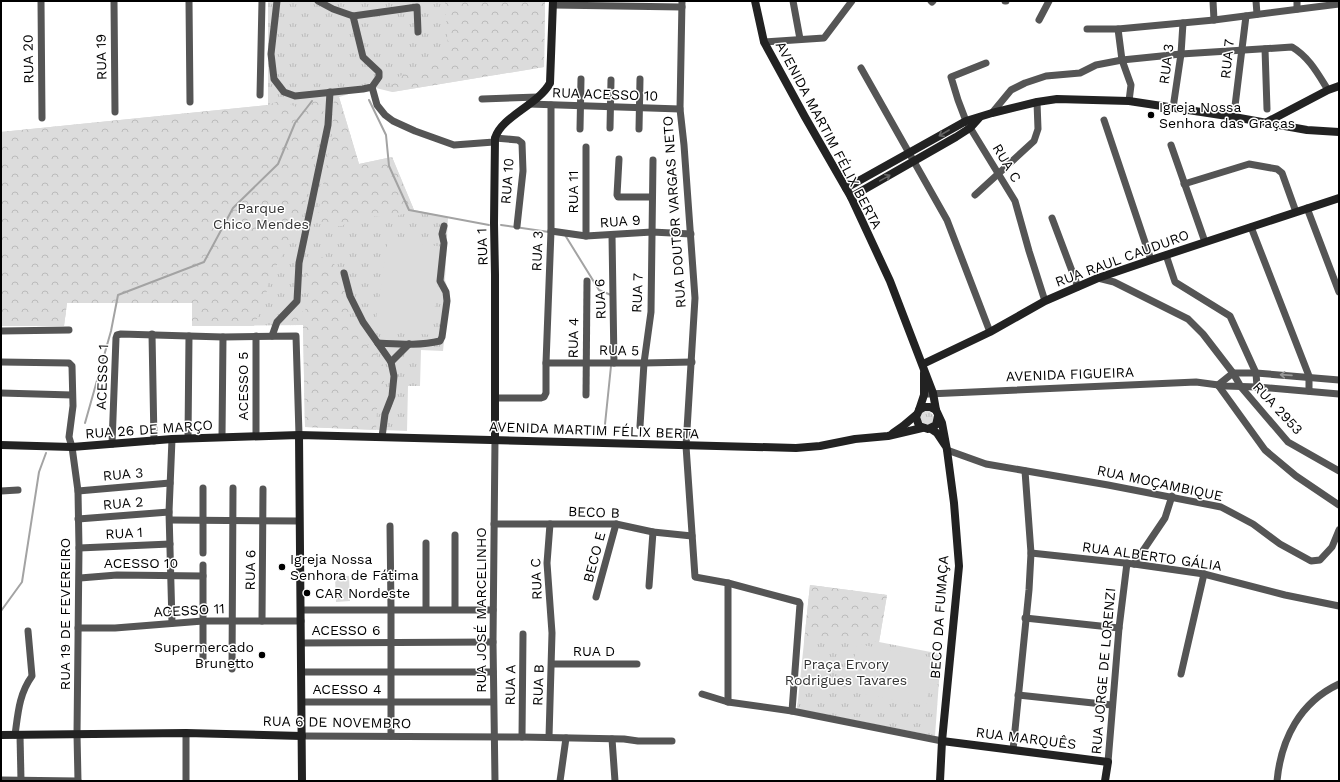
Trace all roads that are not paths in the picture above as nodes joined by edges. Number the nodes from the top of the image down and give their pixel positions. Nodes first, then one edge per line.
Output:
1 (41, 1) edge
2 (114, 1) edge
3 (189, 1) edge
4 (262, 1) edge
5 (277, 1) edge
6 (318, 1) edge
7 (755, 1) edge
8 (793, 1) edge
9 (852, 1) edge
10 (1049, 1) edge
11 (1213, 1) edge
12 (1256, 1) edge
13 (1297, 1) edge
14 (553, 3) edge
15 (682, 4) edge
16 (1339, 4) edge
17 (1297, 9) junction
18 (1257, 14) junction
19 (353, 16) junction
20 (1246, 16) junction
21 (1039, 20) dead end
22 (1214, 20) junction
23 (1183, 23) junction
24 (1087, 29) dead end
25 (1118, 29) junction
26 (418, 32) dead end
27 (800, 39) junction
28 (764, 42) junction
29 (1242, 49) junction
30 (1265, 49) junction
31 (1181, 54) junction
32 (1122, 60) junction
33 (986, 64) dead end
34 (861, 68) dead end
35 (581, 79) dead end
36 (640, 79) dead end
37 (610, 80) dead end
38 (1339, 86) edge
39 (372, 87) junction
40 (1328, 90) junction
41 (330, 92) junction
42 (260, 95) dead end
43 (538, 97) junction
44 (482, 99) dead end
45 (1129, 101) junction
46 (190, 102) dead end
47 (1037, 102) junction
48 (529, 104) junction
49 (551, 105) junction
50 (581, 106) junction
51 (1235, 106) dead end
52 (610, 107) junction
53 (639, 108) junction
54 (1173, 108) junction
55 (680, 109) junction
56 (1267, 109) dead end
57 (115, 112) dead end
58 (992, 113) junction
59 (42, 118) dead end
60 (1104, 120) dead end
61 (1267, 122) junction
62 (968, 124) junction
63 (610, 128) dead end
64 (580, 129) dead end
65 (639, 129) dead end
66 (1339, 132) edge
67 (494, 140) junction
68 (1172, 145) dead end
69 (586, 147) dead end
70 (910, 153) junction
71 (620, 158) dead end
72 (653, 160) dead end
73 (915, 162) junction
74 (999, 173) junction
75 (1184, 184) junction
76 (846, 188) junction
77 (975, 195) dead end
78 (652, 197) junction
79 (851, 197) junction
80 (1339, 198) edge
81 (1307, 208) junction
82 (1296, 212) junction
83 (1052, 218) dead end
84 (444, 226) dead end
85 (517, 226) dead end
86 (1251, 227) junction
87 (551, 231) junction
88 (652, 232) junction
89 (691, 234) junction
90 (612, 235) junction
91 (586, 236) junction
92 (1205, 242) junction
93 (1166, 255) junction
94 (1151, 260) junction
95 (344, 273) dead end
96 (1112, 278) junction
97 (587, 281) dead end
98 (1078, 287) junction
99 (1339, 292) edge
100 (1045, 301) junction
101 (69, 330) dead end
102 (1, 331) edge
103 (990, 332) junction
104 (152, 334) junction
105 (189, 336) junction
106 (223, 336) junction
107 (256, 336) junction
108 (272, 336) junction
109 (378, 343) junction
110 (409, 344) junction
111 (1, 362) edge
112 (391, 362) junction
113 (692, 362) junction
114 (546, 363) junction
115 (585, 363) junction
116 (614, 363) junction
117 (644, 363) junction
118 (924, 366) junction
119 (1233, 373) junction
120 (1256, 373) junction
121 (1309, 376) junction
122 (1339, 380) edge
123 (1218, 385) junction
124 (1241, 387) junction
125 (1257, 387) junction
126 (1310, 391) junction
127 (1, 393) edge
128 (933, 393) junction
129 (1339, 394) edge
130 (72, 395) junction
131 (586, 395) dead end
132 (924, 395) junction
133 (495, 398) junction
134 (918, 412) junction
135 (937, 413) junction
136 (640, 426) dead end
137 (922, 428) junction
138 (931, 429) junction
139 (256, 435) junction
140 (299, 435) junction
141 (888, 436) junction
142 (222, 437) junction
143 (382, 437) junction
144 (188, 438) junction
145 (172, 439) junction
146 (495, 439) junction
147 (154, 441) junction
148 (112, 444) junction
149 (1, 445) edge
150 (686, 446) junction
151 (72, 447) junction
152 (947, 449) junction
153 (1025, 471) junction
154 (1339, 471) edge
155 (170, 483) junction
156 (203, 488) dead end
157 (233, 488) dead end
158 (263, 489) dead end
159 (1, 490) edge
160 (18, 490) dead end
161 (78, 490) junction
162 (1172, 496) junction
163 (1339, 505) edge
164 (169, 512) junction
165 (78, 520) junction
166 (170, 520) junction
167 (203, 520) junction
168 (233, 520) junction
169 (263, 521) junction
170 (299, 521) junction
171 (494, 524) junction
172 (550, 524) junction
173 (616, 524) junction
174 (390, 526) dead end
175 (1339, 530) edge
176 (653, 532) junction
177 (455, 535) dead end
178 (692, 536) junction
179 (170, 544) junction
180 (426, 544) dead end
181 (80, 548) junction
182 (204, 553) dead end
183 (1031, 553) junction
184 (203, 564) dead end
185 (1130, 564) junction
186 (1204, 574) junction
187 (172, 576) junction
188 (203, 576) junction
189 (80, 578) junction
190 (728, 583) junction
191 (649, 586) dead end
192 (596, 597) dead end
193 (1339, 606) edge
194 (391, 609) junction
195 (426, 609) junction
196 (455, 609) junction
197 (301, 610) junction
198 (493, 610) junction
199 (1025, 618) junction
200 (232, 620) junction
201 (203, 621) junction
202 (262, 621) junction
203 (301, 621) junction
204 (172, 624) junction
205 (78, 628) junction
206 (1119, 628) junction
207 (28, 631) dead end
208 (552, 633) joint
209 (523, 634) dead end
210 (493, 642) junction
211 (301, 643) junction
212 (391, 643) junction
213 (203, 662) dead end
214 (552, 664) junction
215 (637, 664) dead end
216 (232, 669) dead end
217 (302, 672) junction
218 (391, 672) junction
219 (493, 672) junction
220 (1181, 674) dead end
221 (1339, 684) edge
222 (702, 694) dead end
223 (1018, 695) junction
224 (302, 702) junction
225 (391, 702) junction
226 (493, 702) junction
227 (728, 702) junction
228 (1112, 705) junction
229 (792, 711) junction
230 (186, 733) junction
231 (77, 734) junction
232 (1, 735) edge
233 (18, 735) junction
234 (302, 736) junction
235 (391, 736) junction
236 (494, 736) junction
237 (522, 737) junction
238 (549, 737) junction
239 (566, 738) junction
240 (612, 739) junction
241 (672, 741) dead end
242 (942, 741) junction
243 (1013, 750) junction
244 (1108, 762) junction
245 (1, 780) edge
246 (21, 780) edge
247 (78, 781) edge
248 (186, 781) edge
249 (302, 781) edge
250 (495, 781) edge
251 (560, 781) edge
252 (615, 781) edge
253 (940, 781) edge
254 (1105, 781) edge
255 (1277, 781) edge

1 - 59 street, RUA 20
2 - 57 street, RUA 19
3 - 46 street
4 - 42 street
5 - 41 street
6 - 19 street
7 - 28 street, AVENIDA MARTIM FÉLIX BERTA
8 - 27 street
9 - 27 street
10 - 21 street
11 - 22 street
12 - 18 street
13 - 17 street
14 - 15 street
14 - 43 street
15 - 55 street, RUA DOUTOR VARGAS NETO
16 - 17 street
17 - 18 street
18 - 20 street
19 - 26 street
19 - 39 street
20 - 22 street
20 - 29 street, RUA 7
22 - 23 street
23 - 25 street
23 - 31 street, RUA 3
24 - 25 street
25 - 32 street
27 - 28 street
28 - 76 street, AVENIDA MARTIM FÉLIX BERTA
29 - 30 street
29 - 31 street
29 - 51 street, RUA 7
30 - 40 street
30 - 56 street
31 - 32 street
31 - 54 street, RUA 3
32 - 45 street
32 - 58 street
33 - 62 street, RUA C
34 - 70 street
35 - 50 street
36 - 53 street
37 - 52 street
38 - 40 street
39 - 41 street
39 - 67 street
40 - 61 street
41 - 108 street
43 - 44 street
43 - 48 street
45 - 47 street
45 - 54 street
47 - 58 street
47 - 74 street
48 - 49 street, RUA ACESSO 10
48 - 67 street
49 - 50 street, RUA ACESSO 10
49 - 87 street, RUA 3
50 - 52 street, RUA ACESSO 10
50 - 64 street
52 - 53 street, RUA ACESSO 10
52 - 63 street
53 - 55 street, RUA ACESSO 10
53 - 65 street
54 - 61 street
55 - 89 street, RUA DOUTOR VARGAS NETO
58 - 62 street
60 - 94 street
61 - 66 street
62 -> 70 street
62 - 73 street
62 - 74 street, RUA C
67 - 85 street, RUA 10
67 - 133 street, RUA 1
68 - 75 street
69 - 91 street, RUA 11
70 - 73 street
70 - 76 street
71 - 78 street
72 - 78 street, RUA 7
79 -> 73 street
73 - 103 street
74 - 77 street
74 - 100 street, RUA C
75 - 82 street
75 - 92 street
76 - 79 street, AVENIDA MARTIM FÉLIX BERTA
78 - 88 street, RUA 7
79 - 118 street, AVENIDA MARTIM FÉLIX BERTA
80 - 81 street, RUA RAUL CAUDURO
81 - 82 street, RUA RAUL CAUDURO
81 - 99 street
82 - 86 street, RUA RAUL CAUDURO
83 - 98 street
84 - 110 street
86 - 92 street, RUA RAUL CAUDURO
86 - 121 street
87 - 91 street, RUA 9
87 - 114 street, RUA 3
88 - 89 street, RUA 9
88 - 90 street, RUA 9
88 - 117 street, RUA 7
89 - 113 street, RUA DOUTOR VARGAS NETO
90 - 91 street, RUA 9
90 - 116 street, RUA 6
92 - 93 street, RUA RAUL CAUDURO
93 - 94 street, RUA RAUL CAUDURO
93 - 120 street
94 - 96 street, RUA RAUL CAUDURO
95 - 109 street
96 - 98 street, RUA RAUL CAUDURO
96 - 119 street, RUA 2953
97 - 115 street, RUA 4
98 - 100 street, RUA RAUL CAUDURO
100 - 103 street, RUA RAUL CAUDURO
101 - 102 street
103 - 118 street, RUA RAUL CAUDURO
104 - 105 street
104 - 147 street
104 - 148 street, ACESSO 1
105 - 106 street
105 - 144 street
106 - 107 street
106 - 142 street
107 - 108 street
107 - 139 street, ACESSO 5
108 - 140 street
109 - 110 street
109 - 112 street
110 - 112 street
111 - 130 street, RUA 19 DE FEVEREIRO
112 - 143 street
113 - 117 street, RUA 5
113 - 150 street, RUA DOUTOR VARGAS NETO
114 - 115 street, RUA 5
114 - 133 street, RUA 3
115 - 116 street, RUA 5
115 - 131 street, RUA 4
116 - 117 street, RUA 5
117 - 136 street, RUA 7
118 - 128 street, AVENIDA MARTIM FÉLIX BERTA
118 - 132 street, AVENIDA MARTIM FÉLIX BERTA
119 - 120 street
119 - 123 street
119 - 124 street, RUA 2953
121 -> 120 street
120 - 125 street
121 - 122 street
121 - 126 street
123 - 124 street, AVENIDA FIGUEIRA
123 - 128 street, AVENIDA FIGUEIRA
123 - 163 street
124 - 125 street, AVENIDA FIGUEIRA
124 - 154 street, RUA 2953
125 - 126 street, AVENIDA FIGUEIRA
126 - 129 street, AVENIDA FIGUEIRA
127 - 130 street
128 - 132 street, AVENIDA FIGUEIRA
128 - 135 street, AVENIDA MARTIM FÉLIX BERTA
130 - 151 street, RUA 19 DE FEVEREIRO
132 - 134 street, AVENIDA MARTIM FÉLIX BERTA
133 - 146 street, RUA 1
134 - 135 street
134 - 137 street
134 - 141 street, AVENIDA MARTIM FÉLIX BERTA
135 - 138 street
135 - 152 street, BECO DA FUMAÇA
137 - 138 street
137 - 141 street, AVENIDA MARTIM FÉLIX BERTA
138 - 152 street
139 - 140 street, RUA 26 DE MARÇO
139 - 142 street, RUA 26 DE MARÇO
140 - 143 street, AVENIDA MARTIM FÉLIX BERTA
140 - 170 street
141 - 150 street, AVENIDA MARTIM FÉLIX BERTA
142 - 144 street, RUA 26 DE MARÇO
143 - 146 street, AVENIDA MARTIM FÉLIX BERTA
144 - 145 street, RUA 26 DE MARÇO
145 - 147 street, RUA 26 DE MARÇO
145 - 155 street
146 - 150 street, AVENIDA MARTIM FÉLIX BERTA
146 - 171 street, RUA JOSÉ MARCELINHO
147 - 148 street, RUA 26 DE MARÇO
148 - 151 street, RUA 26 DE MARÇO
149 - 151 street, RUA 26 DE MARÇO
150 - 178 street, RUA DOUTOR VARGAS NETO
151 - 161 street, RUA 19 DE FEVEREIRO
152 - 153 street, RUA MOÇAMBIQUE
152 - 242 street, BECO DA FUMAÇA
153 - 162 street, RUA MOÇAMBIQUE
153 - 183 street
155 - 161 street, RUA 3
155 - 164 street
156 - 167 street
157 - 168 street
158 - 169 street
159 - 160 street
161 - 165 street, RUA 19 DE FEVEREIRO
162 - 175 street, RUA MOÇAMBIQUE
162 - 185 street, RUA JORGE DE LORENZI
164 - 165 street, RUA 2
164 - 166 street
165 - 181 street, RUA 19 DE FEVEREIRO
166 - 167 street
166 - 179 street
167 - 168 street
167 - 182 street
168 - 169 street
168 - 200 street
169 - 170 street
169 - 202 street, RUA 6
170 - 197 street
171 - 172 street, BECO B
171 - 198 street, RUA JOSÉ MARCELINHO
172 - 173 street, BECO B
172 - 208 street, RUA C
173 - 176 street, BECO B
173 - 192 street, BECO E
174 - 194 street
176 - 178 street, BECO B
176 - 191 street
177 - 196 street
178 - 190 street, RUA DOUTOR VARGAS NETO
179 - 181 street, RUA 1
179 - 187 street
180 - 195 street
181 - 189 street, RUA 19 DE FEVEREIRO
183 - 185 street, RUA ALBERTO GÁLIA
183 - 199 street
184 - 188 street
185 - 186 street, RUA ALBERTO GÁLIA
185 - 206 street, RUA JORGE DE LORENZI
186 - 193 street, RUA ALBERTO GÁLIA
186 - 220 street
187 - 188 street, ACESSO 10
187 - 189 street, ACESSO 10
187 - 204 street
188 - 201 street
189 - 205 street, RUA 19 DE FEVEREIRO
190 - 227 street
190 - 229 street
194 - 195 street
194 - 197 street
194 - 212 street
195 - 196 street
196 - 198 street
197 - 203 street
198 - 210 street, RUA JOSÉ MARCELINHO
199 - 206 street
199 - 223 street
200 - 201 street, ACESSO 11
200 - 202 street, ACESSO 11
200 - 216 street
201 - 204 street, ACESSO 11
201 - 213 street
202 - 203 street, ACESSO 11
203 - 211 street
204 - 205 street, ACESSO 11
205 - 231 street, RUA 19 DE FEVEREIRO
206 - 228 street, RUA JORGE DE LORENZI
207 - 233 street
208 - 214 street, RUA B
209 - 237 street, RUA A
210 - 212 street, ACESSO 6
210 - 219 street, RUA JOSÉ MARCELINHO
211 - 212 street, ACESSO 6
211 - 217 street
212 - 218 street
214 - 215 street, RUA D
214 - 238 street, RUA B
217 - 218 street
217 - 224 street
218 - 219 street
218 - 225 street
219 - 226 street, RUA JOSÉ MARCELINHO
221 - 255 street
222 - 227 street
223 - 228 street
223 - 243 street
224 - 225 street, ACESSO 4
224 - 234 street
225 - 226 street
225 - 235 street
226 - 236 street, RUA JOSÉ MARCELINHO
227 - 229 street
228 - 244 street, RUA JORGE DE LORENZI
229 - 242 street
230 - 231 street, RUA 6 DE NOVEMBRO
230 - 234 street, RUA 6 DE NOVEMBRO
230 - 248 street
231 - 233 street, RUA 6 DE NOVEMBRO
231 - 247 street, RUA 19 DE FEVEREIRO
232 - 233 street, RUA 6 DE NOVEMBRO
233 - 246 street
234 - 235 street, RUA 6 DE NOVEMBRO
234 - 249 street
235 - 236 street, RUA 6 DE NOVEMBRO
236 - 237 street, RUA 6 DE NOVEMBRO
236 - 250 street, RUA JOSÉ MARCELINHO
237 - 238 street, RUA 6 DE NOVEMBRO
238 - 239 street, RUA 6 DE NOVEMBRO
239 - 240 street, RUA 6 DE NOVEMBRO
239 - 251 street
240 - 241 street, RUA 6 DE NOVEMBRO
240 - 252 street
242 - 243 street, RUA MARQUÊS
242 - 253 street, BECO DA FUMAÇA
243 - 244 street, RUA MARQUÊS
244 - 254 street, RUA JORGE DE LORENZI
245 - 246 street
246 - 247 street

